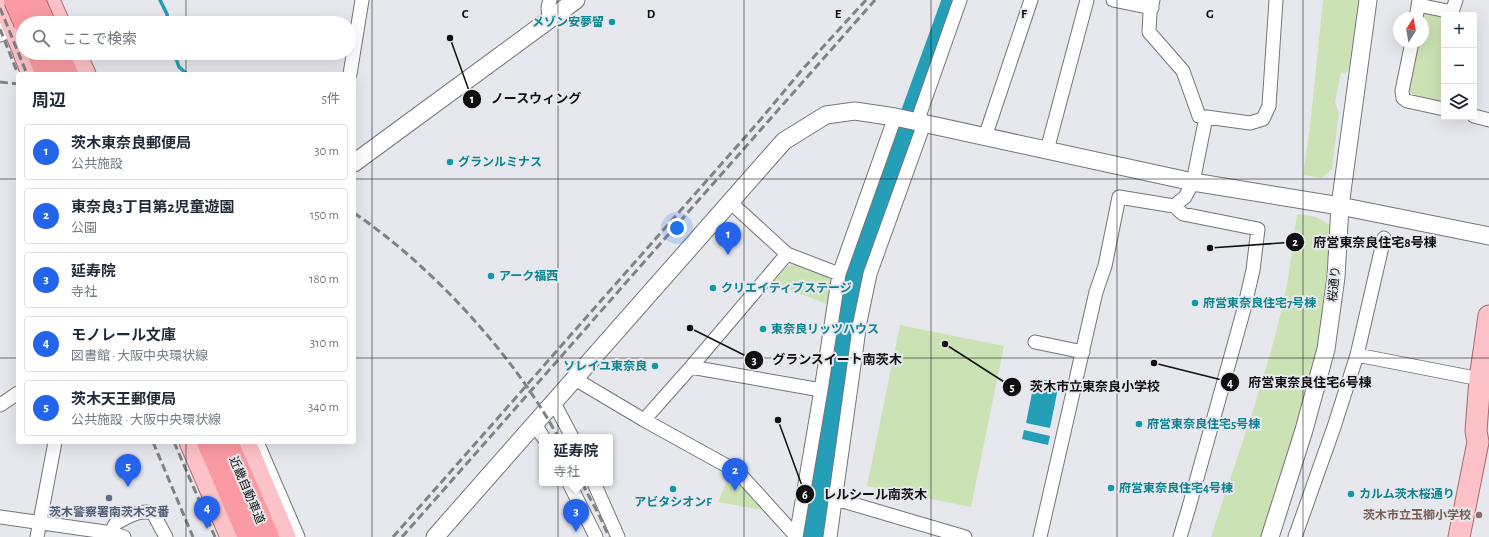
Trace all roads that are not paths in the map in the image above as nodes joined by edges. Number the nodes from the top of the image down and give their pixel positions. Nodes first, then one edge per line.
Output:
1 (2, 0) edge
2 (15, 0) edge
3 (362, 0) edge
4 (550, 0) edge
5 (576, 0) edge
6 (960, 0) edge
7 (1031, 0) edge
8 (1087, 0) edge
9 (1113, 0) edge
10 (1276, 0) edge
11 (1368, 0) edge
12 (1456, 0) edge
13 (1418, 2) edge
14 (1152, 4) edge
15 (1417, 12) edge
16 (34, 13) edge
17 (549, 20) junction
18 (356, 37) edge
19 (1411, 48) edge
20 (27, 60) edge
21 (41, 60) edge
22 (51, 60) edge
23 (60, 60) edge
24 (78, 60) edge
25 (352, 60) edge
26 (31, 72) edge
27 (46, 72) edge
28 (56, 72) edge
29 (65, 72) edge
30 (84, 72) edge
31 (350, 72) edge
32 (1441, 109) edge
33 (897, 117) junction
34 (1206, 117) junction
35 (1477, 117) edge
36 (1489, 120) edge
37 (921, 123) junction
38 (985, 137) junction
39 (1047, 150) junction
40 (356, 162) edge
41 (1193, 182) junction
42 (729, 201) junction
43 (1174, 206) junction
44 (1340, 206) junction
45 (1489, 236) edge
46 (1384, 238) dead end
47 (787, 254) junction
48 (839, 274) junction
49 (1489, 316) edge
50 (1035, 342) dead end
51 (1083, 352) junction
52 (1357, 355) junction
53 (691, 367) junction
54 (1480, 378) junction
55 (575, 379) junction
56 (821, 390) junction
57 (16, 394) edge
58 (554, 403) junction
59 (0, 405) edge
60 (644, 420) junction
61 (539, 431) edge
62 (1483, 432) edge
63 (570, 434) edge
64 (55, 444) edge
65 (184, 444) edge
66 (191, 444) edge
67 (209, 444) edge
68 (228, 444) edge
69 (246, 444) edge
70 (258, 444) edge
71 (570, 486) edge
72 (595, 486) edge
73 (836, 499) junction
74 (0, 517) edge
75 (612, 521) junction
76 (39, 523) junction
77 (594, 533) edge
78 (118, 535) edge
79 (37, 537) edge
80 (166, 537) edge
81 (225, 537) edge
82 (231, 537) edge
83 (248, 537) edge
84 (268, 537) edge
85 (285, 537) edge
86 (298, 537) edge
87 (435, 537) edge
88 (618, 537) edge
89 (796, 537) edge
90 (830, 537) edge
91 (965, 537) edge
92 (1040, 537) edge
93 (1180, 537) edge
94 (1270, 537) edge
95 (1295, 537) edge
96 (1459, 537) edge

1 - 16 main road
2 - 16 highway, bridge
3 - 18 street
4 - 17 street
5 - 17 street
6 - 37 street
7 - 38 street
8 - 39 street
9 - 14 street
10 - 34 street
11 - 44 street, 桜通り
12 - 13 street
13 - 15 street
14 - 34 street
17 - 40 street
19 - 32 street
20 - 26 main road
21 - 27 highway
22 - 28 street
23 - 29 highway
24 - 30 main road
25 - 31 street
33 - 37 street
33 - 42 street
33 - 48 street
34 - 41 street
35 - 36 street
37 - 38 street
37 - 73 street
38 - 39 street
39 - 41 street
41 - 43 street
41 - 44 street
42 - 47 street
42 - 55 street
43 - 51 street
43 - 93 street
44 - 45 street
44 - 94 street, 桜通り
46 - 52 street
47 - 48 street
47 - 53 street
48 - 56 street
49 - 54 main road
50 - 51 street
51 - 92 street
52 - 54 street
52 - 95 street
53 - 56 street
53 - 60 street
54 - 62 main road
55 - 58 street
55 - 60 street
56 - 89 street
57 - 59 street
58 - 61 street
58 - 63 street
60 - 89 street
61 - 87 street
62 - 96 main road
64 - 76 street
65 - 81 street
66 - 82 main road
67 - 83 highway, 近畿自動車道
68 - 84 highway, 近畿自動車道
69 - 85 main road
70 - 86 street
71 - 77 street
72 - 75 street
73 - 90 street
73 - 91 street
74 - 76 street
75 - 77 street
75 - 88 street
76 - 78 street
76 - 79 street
78 - 80 street

